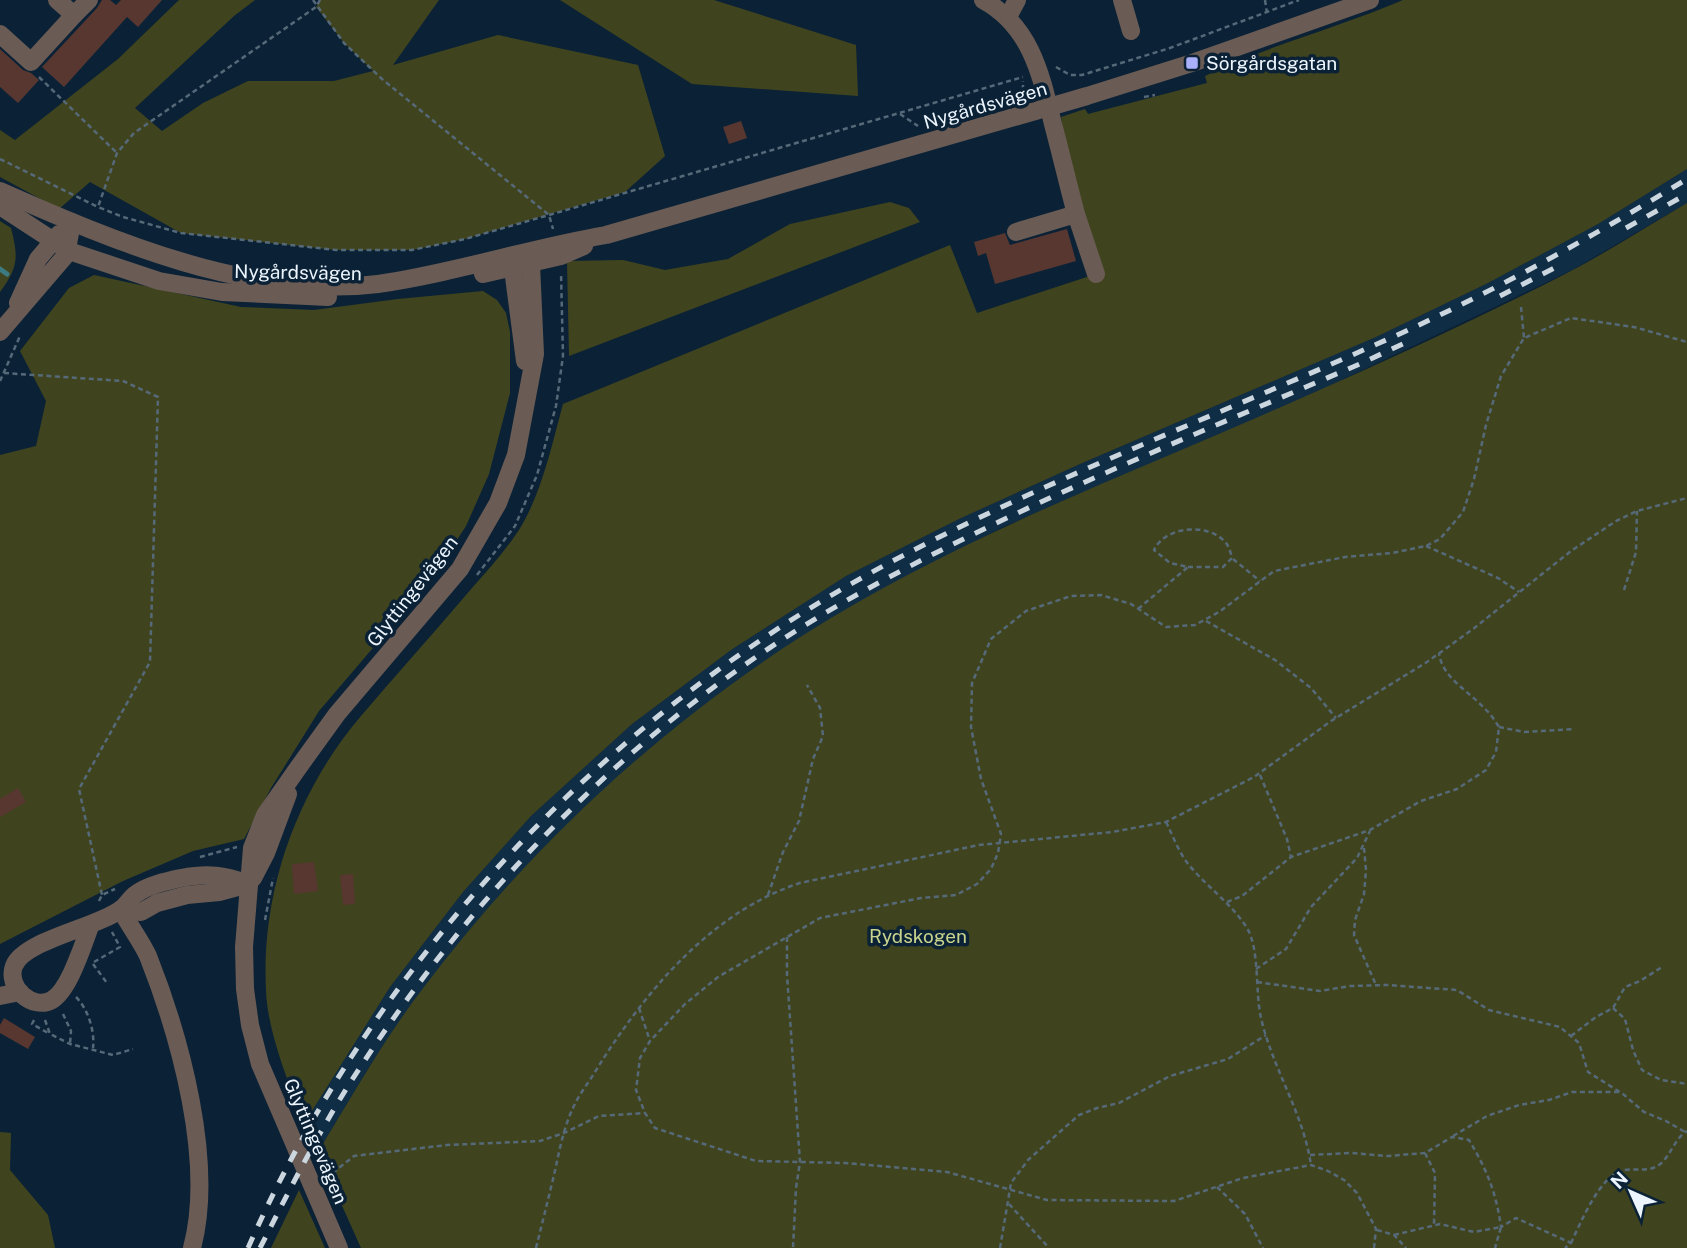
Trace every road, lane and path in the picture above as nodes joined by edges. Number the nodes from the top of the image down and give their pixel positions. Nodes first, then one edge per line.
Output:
1 (57, 0) edge
2 (89, 0) edge
3 (313, 0) edge
4 (320, 0) edge
5 (983, 0) edge
6 (1017, 0) edge
7 (1122, 0) edge
8 (1265, 0) edge
9 (1299, 0) edge
10 (1370, 0) edge
11 (316, 7) junction
12 (1267, 13) junction
13 (74, 15) junction
14 (1008, 17) junction
15 (1131, 31) dead end
16 (0, 34) edge
17 (31, 62) junction
18 (1031, 75) junction
19 (1017, 100) dead end
20 (1049, 108) junction
21 (899, 113) junction
22 (918, 126) dead end
23 (117, 153) junction
24 (0, 159) edge
25 (0, 191) edge
26 (0, 206) edge
27 (98, 207) junction
28 (1076, 214) junction
29 (549, 215) junction
30 (72, 222) junction
31 (1016, 232) dead end
32 (52, 240) junction
33 (559, 250) junction
34 (69, 251) junction
35 (521, 262) junction
36 (1096, 274) dead end
37 (475, 276) junction
38 (517, 303) junction
39 (1521, 307) dead end
40 (12, 326) edge
41 (1524, 338) junction
42 (1687, 342) edge
43 (4, 373) junction
44 (0, 381) edge
45 (524, 420) junction
46 (1687, 498) edge
47 (1637, 512) junction
48 (1426, 547) junction
49 (1232, 558) junction
50 (1188, 567) junction
51 (477, 576) dead end
52 (1260, 581) junction
53 (1624, 590) dead end
54 (1520, 592) junction
55 (1138, 609) junction
56 (1205, 620) junction
57 (1439, 653) junction
58 (807, 685) dead end
59 (1336, 718) junction
60 (1499, 727) junction
61 (1575, 729) dead end
62 (1260, 773) junction
63 (1166, 822) junction
64 (1370, 830) junction
65 (1001, 841) junction
66 (1364, 845) junction
67 (1291, 857) junction
68 (274, 870) dead end
69 (249, 884) junction
70 (102, 895) dead end
71 (768, 895) junction
72 (1227, 902) junction
73 (137, 903) junction
74 (121, 909) junction
75 (264, 922) dead end
76 (91, 924) junction
77 (787, 937) junction
78 (146, 953) junction
79 (1662, 967) dead end
80 (1256, 969) junction
81 (1257, 982) junction
82 (1376, 985) junction
83 (20, 992) junction
84 (74, 994) dead end
85 (0, 996) edge
86 (639, 1008) junction
87 (1613, 1008) junction
88 (59, 1009) dead end
89 (44, 1017) dead end
90 (35, 1018) dead end
91 (50, 1034) junction
92 (1266, 1035) junction
93 (1572, 1036) junction
94 (650, 1041) junction
95 (70, 1044) junction
96 (133, 1049) dead end
97 (93, 1050) junction
98 (1687, 1084) edge
99 (1619, 1092) junction
100 (645, 1113) junction
101 (1686, 1132) edge
102 (564, 1133) junction
103 (1452, 1137) junction
104 (1424, 1153) junction
105 (1309, 1155) junction
106 (800, 1162) junction
107 (1311, 1165) junction
108 (323, 1179) dead end
109 (1217, 1187) junction
110 (1010, 1190) junction
111 (1009, 1203) junction
112 (1434, 1226) junction
113 (1502, 1227) junction
114 (1376, 1229) junction
115 (1394, 1235) junction
116 (1571, 1242) junction
117 (192, 1248) edge
118 (339, 1248) edge
119 (536, 1248) edge
120 (793, 1248) edge
121 (1000, 1248) edge
122 (1049, 1248) edge
123 (1263, 1248) edge
124 (1374, 1248) edge
125 (1406, 1248) edge
126 (1495, 1248) edge
127 (1564, 1248) edge

1 - 13 street
2 - 13 street
3 - 11 path
4 - 11 path
5 - 14 street
6 - 14 street
7 - 15 street
8 - 12 path
9 - 12 path
10 - 20 street, Nygårdsvägen
11 - 23 path
11 - 29 path
12 - 18 path
13 - 17 street
14 - 18 street
16 - 17 street
17 - 23 path
18 - 19 path
18 - 20 street
18 - 21 path
20 - 28 street
20 - 33 street, Nygårdsvägen
21 - 22 path
21 - 29 path
23 - 27 path
24 - 27 path
25 - 30 street, Nygårdsvägen
26 - 32 street, Nygårdsvägen
27 - 29 path
28 - 31 street
28 - 36 street
29 - 33 path
30 - 32 street
30 - 34 street
30 - 35 street, Nygårdsvägen
32 - 34 street, Nygårdsvägen
32 - 40 street
33 - 35 street, Nygårdsvägen
33 - 51 path
34 - 37 street, Nygårdsvägen
34 - 40 street
35 - 37 street, Nygårdsvägen
35 - 38 street, Glyttingevägen
35 - 45 street, Glyttingevägen
37 - 38 street
38 - 45 street, Glyttingevägen
39 - 41 path
40 - 43 path
41 - 42 path
41 - 48 path
43 - 44 path
43 - 70 path
45 - 69 street, Glyttingevägen
46 - 47 path
47 - 53 path
47 - 54 path
48 - 52 path
48 - 54 path
49 - 50 path
49 - 50 path
49 - 52 path
50 - 55 path
52 - 56 path
54 - 57 path
55 - 56 path
55 - 65 path
56 - 59 path
57 - 59 path
57 - 60 path
58 - 71 path
59 - 62 path
60 - 61 path
60 - 64 path
62 - 63 path
62 - 67 path
63 - 65 path
63 - 72 path
64 - 66 path
64 - 67 path
65 - 71 path
65 - 77 path
66 - 80 path
66 - 82 path
67 - 72 path
68 - 75 path
69 - 73 street
69 - 118 street, Glyttingevägen
71 - 86 path
72 - 80 path
73 - 74 street
73 - 78 street
74 - 76 street
74 - 78 street
76 - 83 street
76 - 83 street
77 - 94 path
77 - 106 path
78 - 117 street
79 - 87 path
80 - 81 path
81 - 82 path
81 - 92 path
82 - 93 path
83 - 85 street
84 - 97 path
86 - 94 path
86 - 102 path
87 - 93 path
87 - 98 path
88 - 95 path
89 - 91 path
90 - 91 path
91 - 95 path
92 - 105 path
92 - 110 path
93 - 99 path
94 - 100 path
95 - 97 path
96 - 97 path
99 - 101 path
99 - 103 path
100 - 102 path
100 - 106 path
101 - 116 path
102 - 108 path
102 - 119 path
103 - 104 path
103 - 113 path
104 - 105 path
104 - 112 path
105 - 107 path
106 - 110 path
106 - 120 path
107 - 109 path
107 - 114 path
109 - 110 path
109 - 123 path
110 - 111 path
111 - 121 path
111 - 122 path
112 - 113 path
112 - 115 path
113 - 116 path
113 - 126 path
114 - 115 path
114 - 124 path
115 - 125 path
116 - 127 path

